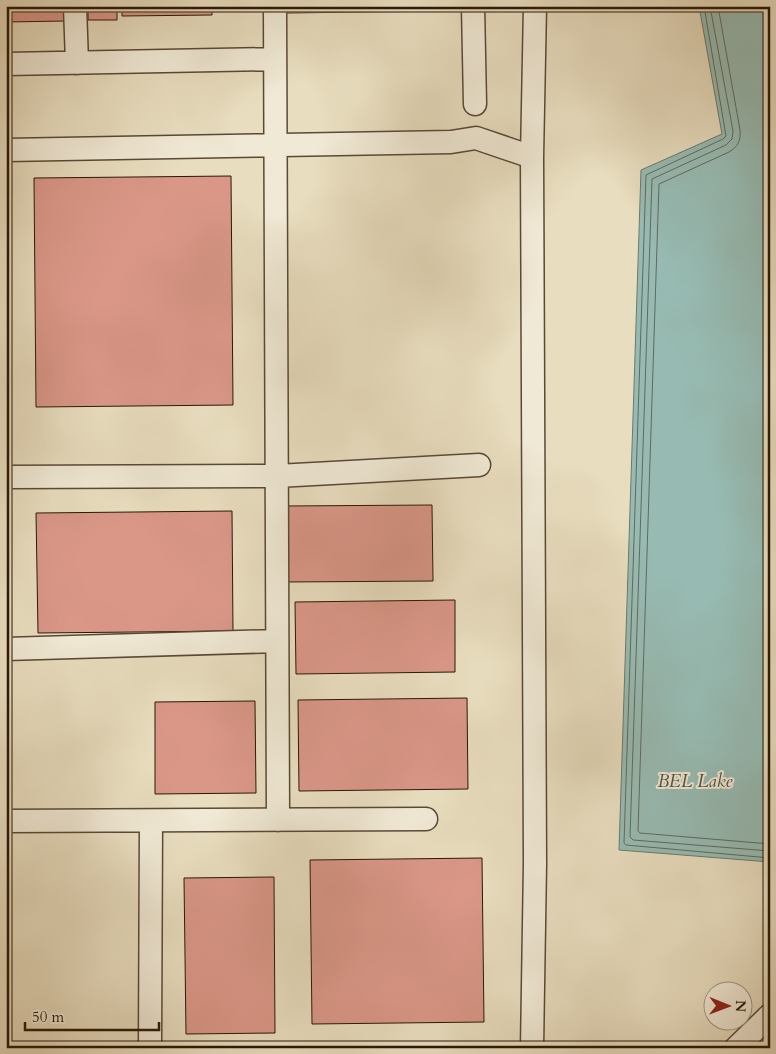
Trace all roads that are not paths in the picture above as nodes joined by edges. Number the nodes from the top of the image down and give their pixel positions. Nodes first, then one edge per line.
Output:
1 (75, 6) edge
2 (275, 6) edge
3 (473, 6) edge
4 (535, 6) edge
5 (275, 59) junction
6 (77, 63) junction
7 (6, 64) edge
8 (474, 104) dead end
9 (276, 144) junction
10 (6, 150) edge
11 (532, 157) junction
12 (479, 465) dead end
13 (277, 476) junction
14 (6, 477) edge
15 (278, 641) junction
16 (6, 649) edge
17 (426, 819) dead end
18 (151, 820) junction
19 (278, 820) junction
20 (6, 821) edge
21 (770, 1015) edge
22 (150, 1048) edge
23 (532, 1048) edge
24 (736, 1048) edge

1 - 6 street
2 - 5 street
3 - 8 street
4 - 11 street
5 - 6 street
5 - 9 street
6 - 7 street
9 - 10 street
9 - 11 street
9 - 13 street
11 - 23 street
12 - 13 street
13 - 14 street
13 - 15 street
15 - 16 street
15 - 19 street
17 - 19 street
18 - 19 street
18 - 20 street
18 - 22 street
21 - 24 street

